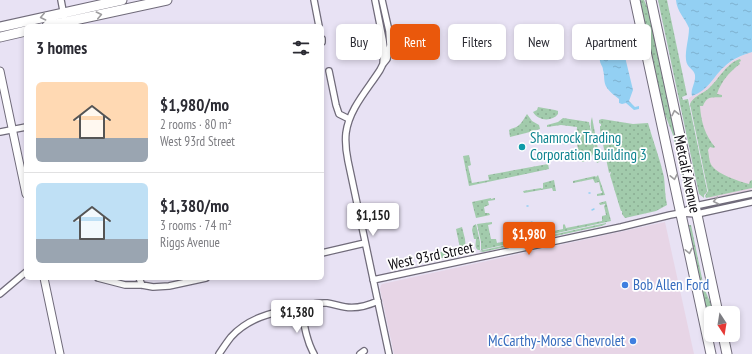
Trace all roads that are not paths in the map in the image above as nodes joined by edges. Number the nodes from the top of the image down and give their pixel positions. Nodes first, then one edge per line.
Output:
1 (61, 0) edge
2 (122, 0) edge
3 (167, 0) edge
4 (314, 0) edge
5 (375, 0) edge
6 (382, 0) edge
7 (635, 0) edge
8 (651, 0) edge
9 (134, 4) edge
10 (65, 17) junction
11 (52, 24) edge
12 (319, 24) edge
13 (0, 27) edge
14 (24, 31) edge
15 (0, 36) edge
16 (383, 64) junction
17 (329, 70) dead end
18 (0, 71) edge
19 (349, 119) junction
20 (24, 127) edge
21 (12, 130) junction
22 (0, 132) edge
23 (24, 185) edge
24 (752, 194) edge
25 (752, 202) edge
26 (696, 210) junction
27 (681, 213) junction
28 (366, 243) junction
29 (324, 253) edge
30 (24, 274) edge
31 (44, 280) edge
32 (106, 280) edge
33 (140, 280) edge
34 (197, 280) edge
35 (373, 280) junction
36 (142, 285) junction
37 (0, 294) edge
38 (378, 301) junction
39 (301, 306) junction
40 (717, 306) edge
41 (724, 342) edge
42 (60, 354) edge
43 (219, 354) edge
44 (313, 354) edge
45 (389, 354) edge
46 (711, 354) edge
47 (727, 354) edge

1 - 10 street
2 - 10 main road
3 - 9 main road
4 - 12 street
5 - 16 street
6 - 16 street
7 -> 27 main road, Metcalf Avenue
26 -> 8 main road, Metcalf Avenue
10 -> 9 main road
10 - 11 main road
10 -> 13 main road
14 - 15 main road
16 - 19 street
17 - 19 street
18 - 21 street
19 - 28 street
20 - 21 street
21 - 22 street
21 - 23 street
24 -> 26 street, West 93rd Street
25 - 26 street, West 93rd Street
26 - 27 street, West 93rd Street
26 - 40 main road, Metcalf Avenue
27 - 35 street, West 93rd Street
27 -> 46 main road, Metcalf Avenue
28 - 29 street
28 - 35 street
30 - 37 street
31 - 42 street
32 - 36 street
33 - 36 street
34 - 36 street
35 - 38 street
38 - 39 street
38 - 45 street
39 - 43 street
39 - 44 street
41 - 47 main road

